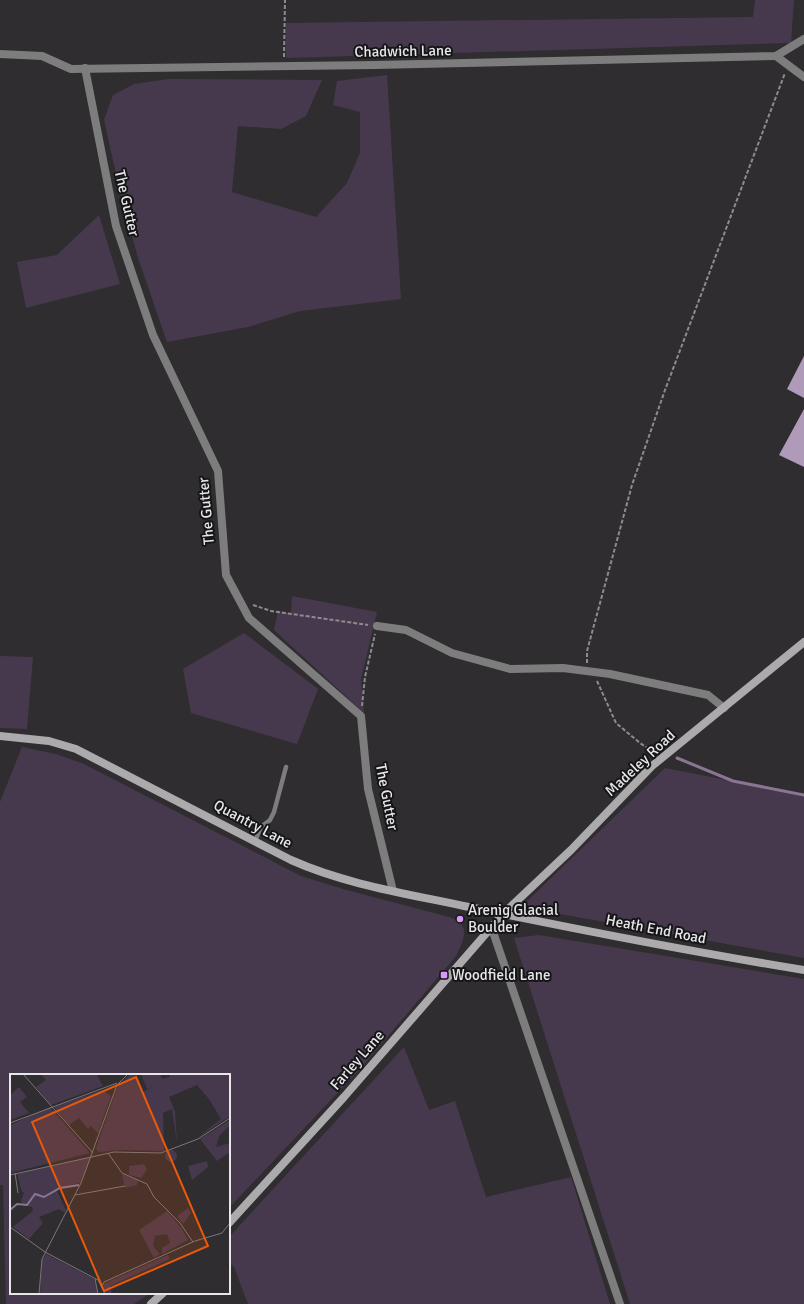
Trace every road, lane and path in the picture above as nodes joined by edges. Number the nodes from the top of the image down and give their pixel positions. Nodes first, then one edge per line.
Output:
1 (285, 0) edge
2 (804, 39) edge
3 (0, 54) edge
4 (776, 56) junction
5 (284, 66) junction
6 (788, 66) junction
7 (85, 68) junction
8 (804, 77) edge
9 (241, 603) junction
10 (377, 626) junction
11 (804, 642) edge
12 (593, 673) junction
13 (724, 708) junction
14 (361, 719) junction
15 (0, 736) edge
16 (663, 757) junction
17 (286, 767) dead end
18 (255, 841) junction
19 (393, 890) junction
20 (503, 914) junction
21 (492, 929) junction
22 (804, 970) edge
23 (230, 1222) edge
24 (161, 1294) edge
25 (151, 1304) edge
26 (620, 1304) edge

1 - 5 path
2 - 4 street
3 - 7 street, Chadwich Lane
4 - 5 street, Chadwich Lane
4 - 6 street
5 - 7 street, Chadwich Lane
6 - 8 street
6 - 12 path
7 - 9 street, The Gutter
9 - 10 path
9 - 14 street, The Gutter
10 - 12 street
10 - 14 path
11 - 13 street, Madeley Road
12 - 13 street
12 - 16 path
13 - 16 street, Madeley Road
14 - 19 street, The Gutter
15 - 18 street, Quantry Lane
16 - 20 street, Madeley Road
17 - 18 lane
18 - 19 street, Quantry Lane
19 - 20 street, Quantry Lane
20 - 21 street, Farley Lane
20 - 22 street, Heath End Road
21 - 23 street, Farley Lane
21 - 26 street
24 - 25 street

